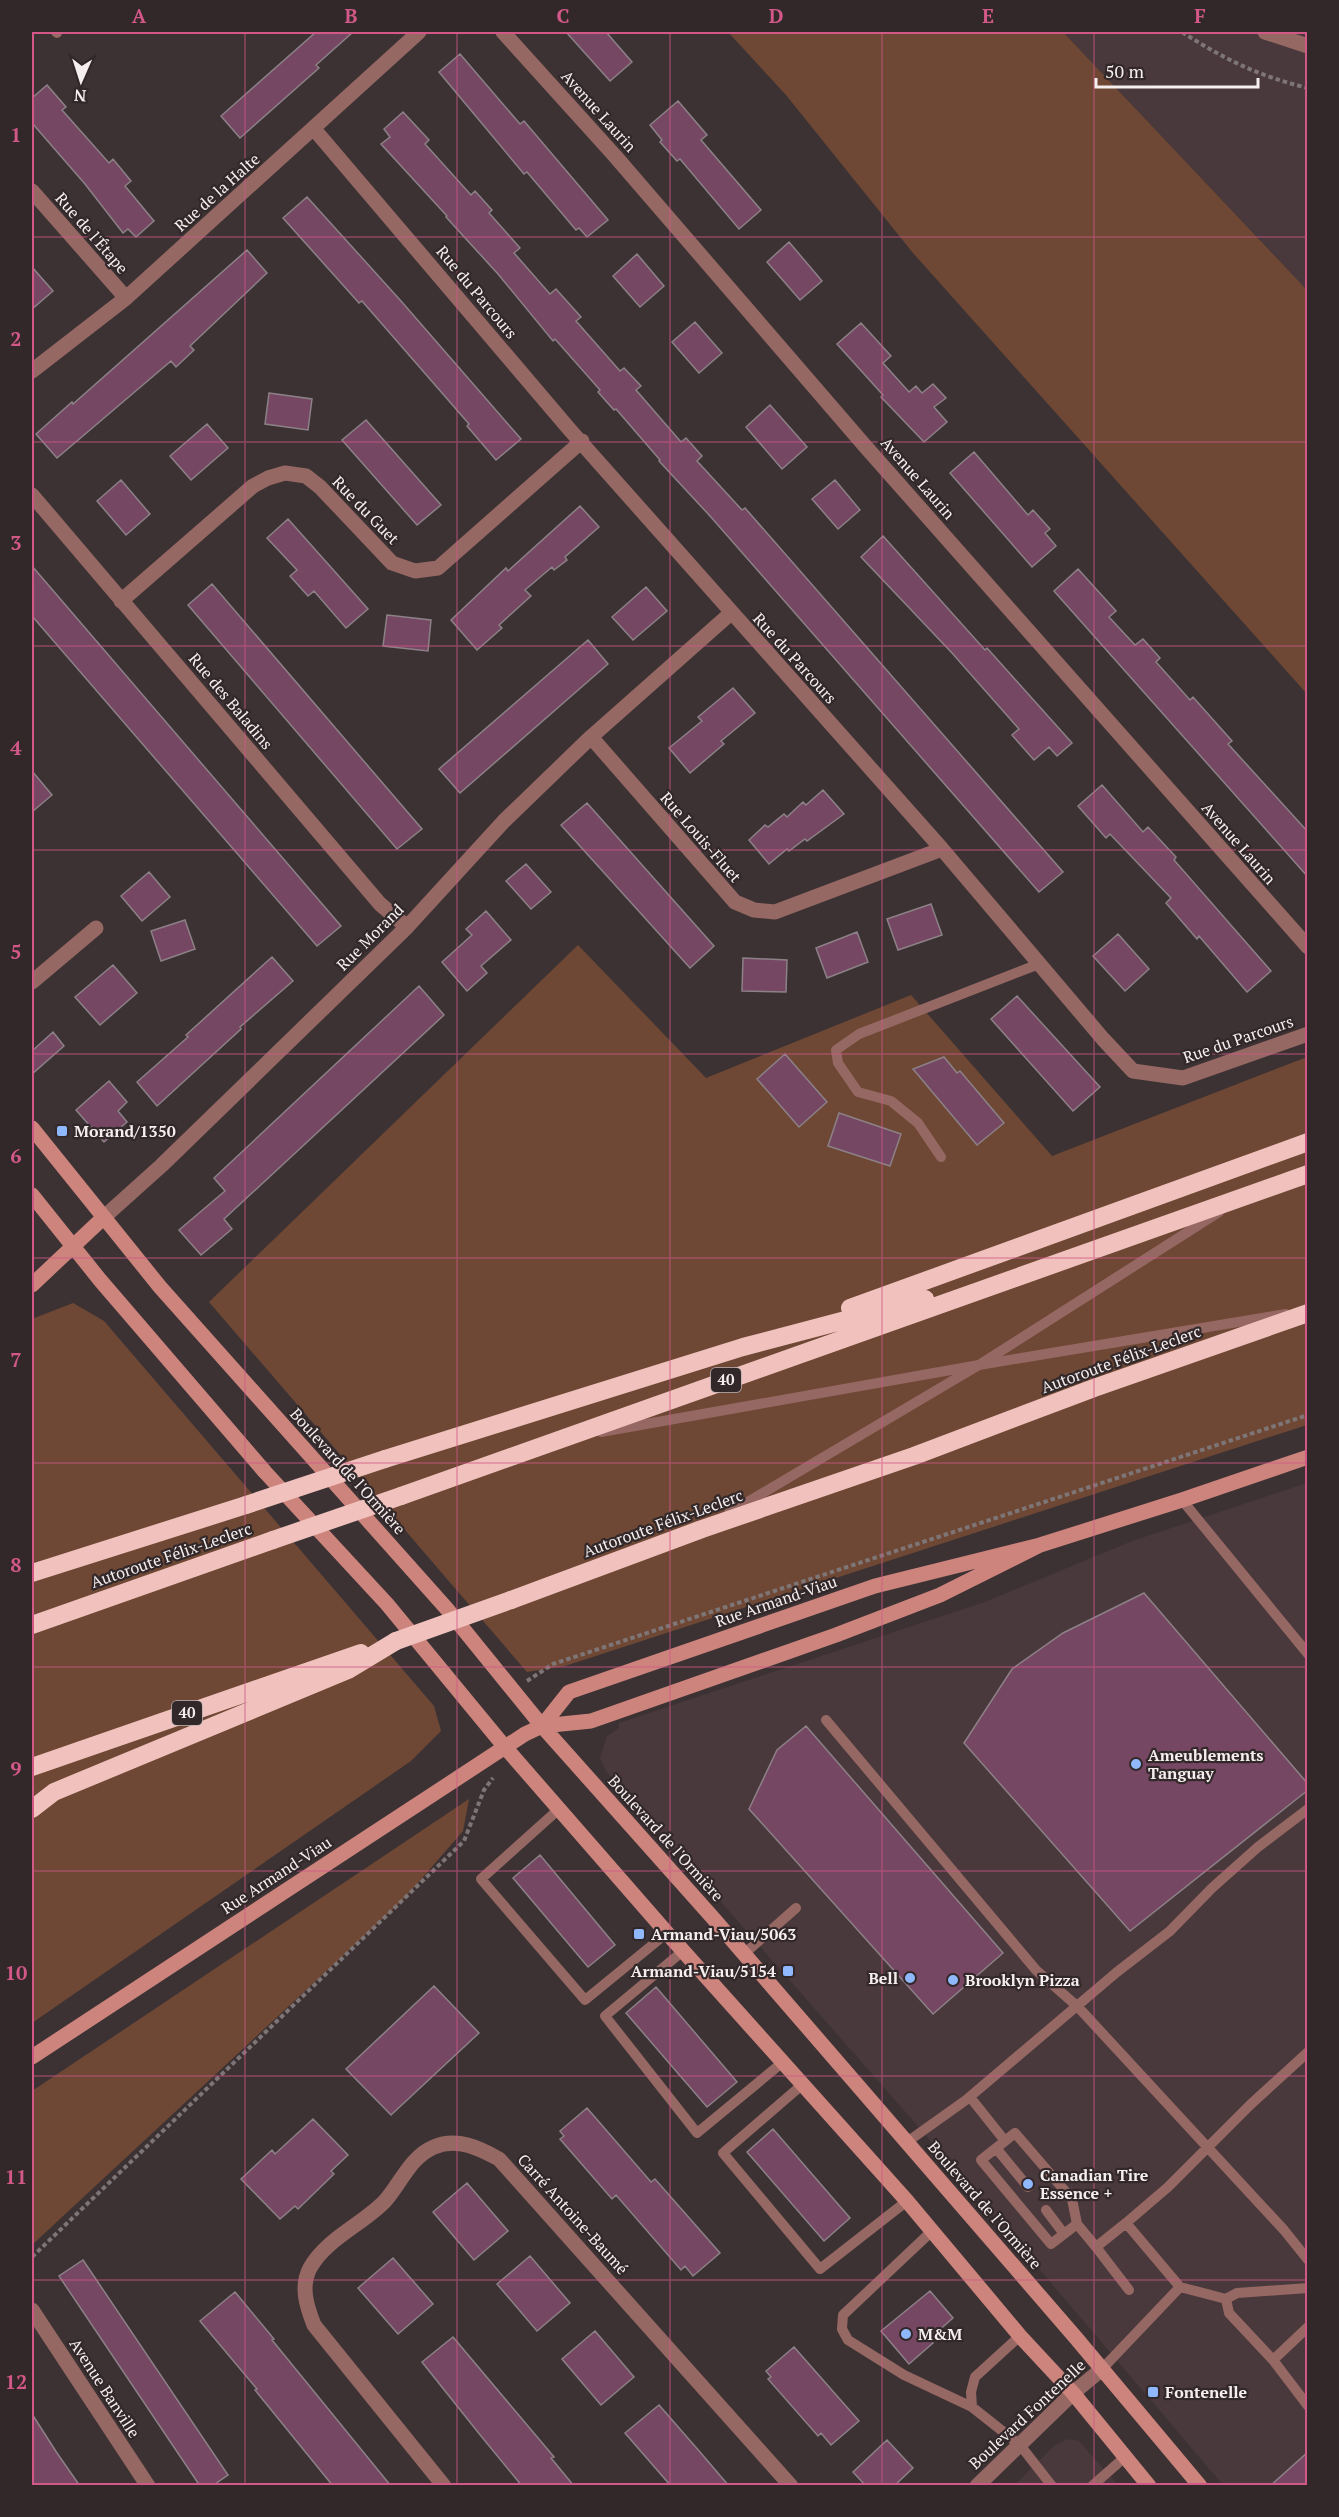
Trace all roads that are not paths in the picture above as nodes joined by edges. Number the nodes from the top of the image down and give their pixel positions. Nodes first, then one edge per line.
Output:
1 (419, 32) edge
2 (503, 32) edge
3 (1264, 32) edge
4 (1308, 46) edge
5 (314, 129) junction
6 (32, 191) edge
7 (126, 298) junction
8 (32, 371) edge
9 (582, 441) junction
10 (32, 495) edge
11 (122, 601) junction
12 (731, 613) junction
13 (591, 737) junction
14 (942, 849) junction
15 (407, 927) junction
16 (96, 928) dead end
17 (1308, 948) edge
18 (1039, 964) junction
19 (32, 982) edge
20 (1308, 1034) edge
21 (32, 1128) edge
22 (1308, 1142) edge
23 (941, 1157) dead end
24 (1308, 1174) edge
25 (32, 1195) edge
26 (1240, 1199) junction
27 (103, 1218) junction
28 (72, 1246) junction
29 (1052, 1266) junction
30 (32, 1285) edge
31 (1308, 1312) edge
32 (743, 1347) junction
33 (980, 1365) junction
34 (550, 1442) junction
35 (1308, 1457) edge
36 (1182, 1500) junction
37 (702, 1529) junction
38 (1040, 1545) junction
39 (32, 1573) edge
40 (32, 1625) edge
41 (396, 1641) junction
42 (1308, 1654) edge
43 (826, 1720) dead end
44 (542, 1726) junction
45 (508, 1750) junction
46 (32, 1767) edge
47 (32, 1809) edge
48 (559, 1809) junction
49 (1308, 1809) edge
50 (796, 1908) dead end
51 (667, 1933) junction
52 (683, 1951) junction
53 (744, 1954) junction
54 (1078, 2007) junction
55 (1308, 2052) edge
56 (32, 2057) edge
57 (783, 2062) junction
58 (803, 2084) junction
59 (970, 2097) junction
60 (907, 2142) junction
61 (1000, 2144) junction
62 (1208, 2148) junction
63 (1028, 2187) dead end
64 (907, 2201) junction
65 (1046, 2210) dead end
66 (1125, 2223) junction
67 (1077, 2224) junction
68 (932, 2231) junction
69 (1064, 2234) junction
70 (1096, 2247) junction
71 (1308, 2260) edge
72 (1180, 2287) junction
73 (1308, 2288) edge
74 (1129, 2290) dead end
75 (1226, 2298) junction
76 (32, 2310) edge
77 (1308, 2327) edge
78 (1020, 2336) junction
79 (1273, 2360) junction
80 (1102, 2369) junction
81 (1073, 2393) junction
82 (1308, 2406) edge
83 (972, 2407) junction
84 (1020, 2445) junction
85 (1125, 2457) junction
86 (1098, 2484) edge
87 (978, 2485) edge
88 (1053, 2485) edge
89 (148, 2486) edge
90 (444, 2486) edge
91 (791, 2486) edge
92 (1149, 2486) edge
93 (1200, 2486) edge

1 - 5 street, Rue de la Halte
2 - 17 street, Avenue Laurin
3 - 4 street
5 - 7 street, Rue de la Halte
5 - 9 street, Rue du Parcours
6 - 7 street, Rue de l'Étape
7 - 8 street, Rue de la Halte
9 - 11 street, Rue du Guet
9 - 12 street, Rue du Parcours
10 - 11 street, Rue des Baladins
11 - 15 street, Rue des Baladins
12 - 13 street, Rue Morand
12 - 14 street, Rue du Parcours
13 - 14 street, Rue Louis-Fluet
13 - 15 street, Rue Morand
14 - 18 street, Rue du Parcours
15 - 27 street, Rue Morand
16 - 19 street
18 - 20 street, Rue du Parcours
18 - 23 lane
21 - 27 main road, Boulevard de l'Ormière
22 - 32 highway
24 - 26 highway, Autoroute Félix-Leclerc / 40
25 - 28 main road
26 - 29 highway, Autoroute Félix-Leclerc / 40
26 - 33 lane
27 - 28 main road, Rue Morand
27 - 44 main road, Boulevard de l'Ormière
28 - 30 main road, Rue Morand
28 - 45 main road
29 - 32 highway
29 - 34 highway, Autoroute Félix-Leclerc / 40
31 - 33 lane
31 - 37 highway, Autoroute Félix-Leclerc / 40
32 - 39 highway, bridge
33 - 34 lane
33 - 37 lane
34 - 40 highway, Autoroute Félix-Leclerc / 40, bridge
35 - 36 main road, Rue Armand-Viau
36 - 38 main road, Rue Armand-Viau
36 - 42 lane
37 - 41 highway, Autoroute Félix-Leclerc / 40, bridge
38 - 44 main road, Rue Armand-Viau
38 - 44 main road, Rue Armand-Viau
41 - 46 highway, Autoroute Félix-Leclerc / 40
41 - 47 highway
43 - 54 lane
44 - 45 main road, Rue Armand-Viau
44 - 53 main road, Boulevard de l'Ormière
45 - 48 main road
45 - 56 main road, Rue Armand-Viau
48 - 51 main road
48 - 51 lane
49 - 54 lane
50 - 53 lane
51 - 52 main road
52 - 57 main road
52 - 57 lane
53 - 60 main road, Boulevard de l'Ormière
54 - 59 lane
54 - 62 lane
55 - 62 lane
57 - 58 main road
58 - 64 main road
58 - 64 lane
59 - 60 lane
59 - 61 lane
60 - 80 main road, Boulevard de l'Ormière
61 - 63 lane
61 - 67 lane
61 - 69 lane
62 - 66 lane
62 - 71 lane
64 - 68 main road
65 - 69 lane
66 - 70 lane
66 - 72 lane
67 - 69 lane
67 - 70 lane
68 - 78 main road
68 - 83 lane
70 - 74 lane
72 - 75 lane
72 - 80 lane
73 - 75 lane
75 - 79 lane
76 - 89 street, Avenue Banville
77 - 79 lane
78 - 81 main road
78 - 83 lane
79 - 82 lane
80 - 81 street, Boulevard Fontenelle
80 - 93 main road, Boulevard de l'Ormière
81 - 84 street, Boulevard Fontenelle
81 - 85 main road
83 - 84 lane
84 - 87 street, Boulevard Fontenelle
84 - 88 lane
85 - 86 lane
85 - 92 main road
90 - 91 street, Carré Antoine-Baumé

